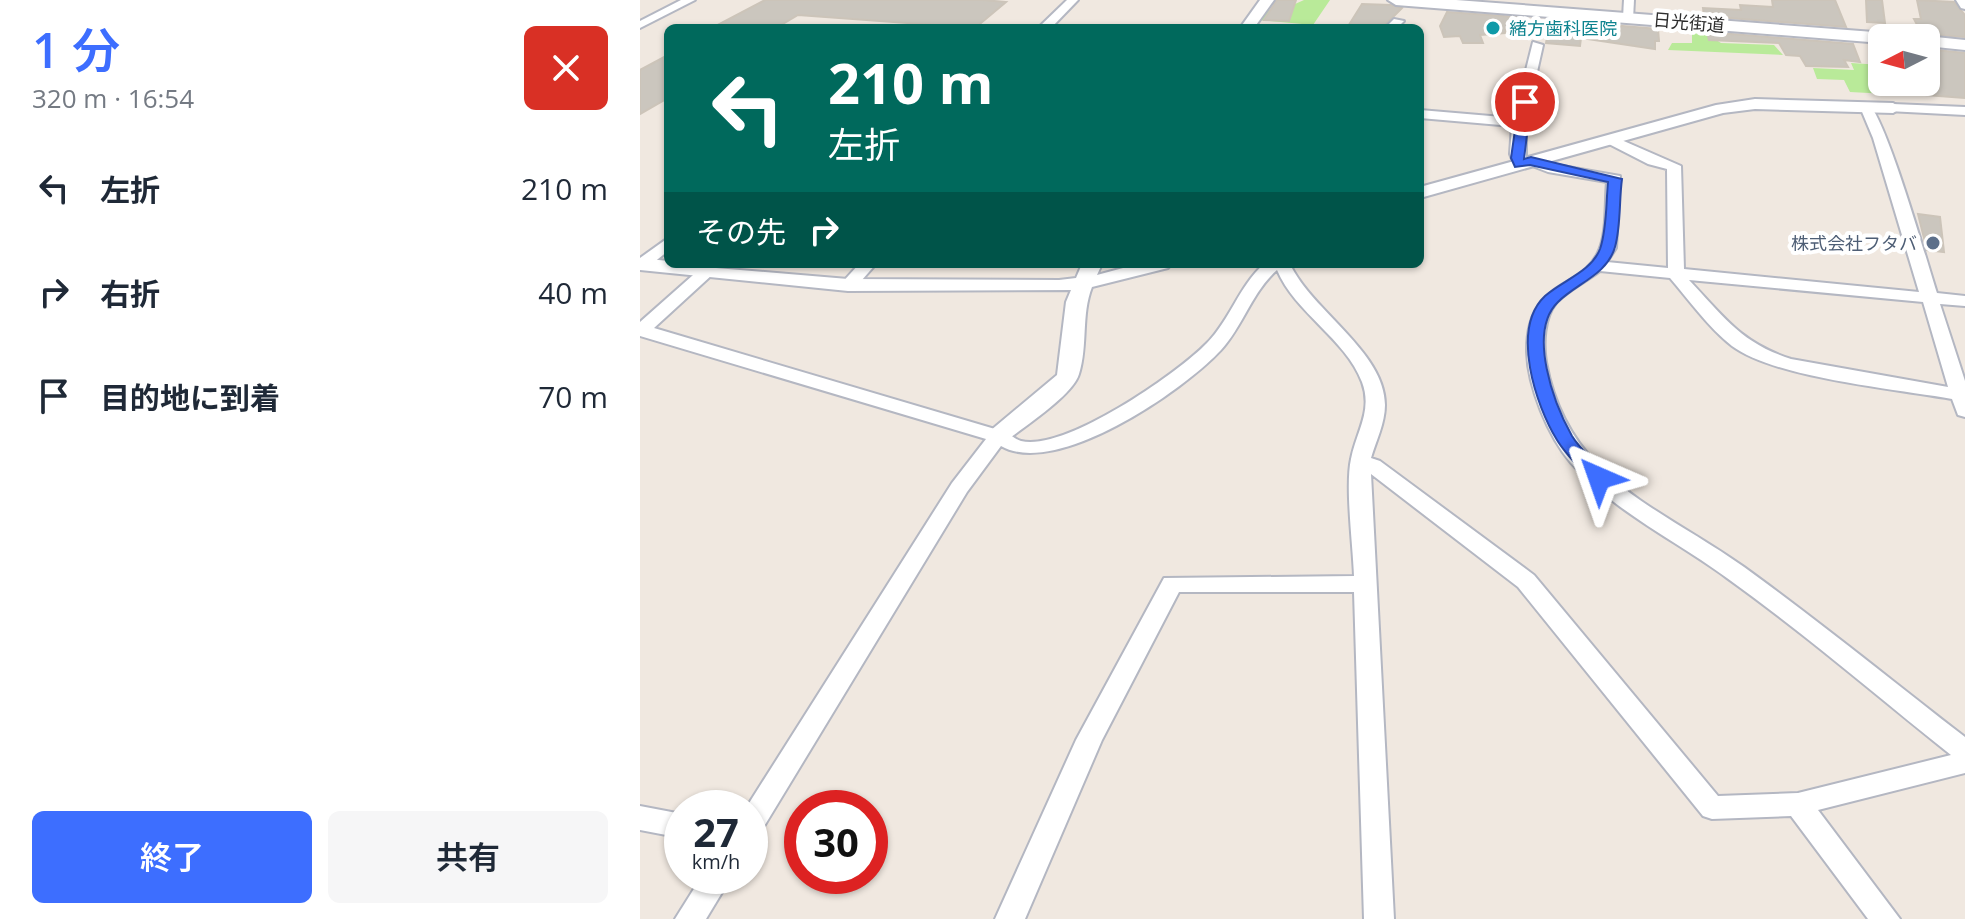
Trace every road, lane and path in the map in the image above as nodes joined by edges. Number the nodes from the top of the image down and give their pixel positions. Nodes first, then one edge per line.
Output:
1 (690, 0) edge
2 (1073, 0) edge
3 (1267, 0) edge
4 (1396, 0) edge
5 (1424, 1) edge
6 (1629, 8) edge
7 (1048, 24) edge
8 (1250, 24) edge
9 (640, 25) edge
10 (1868, 36) edge
11 (1940, 42) edge
12 (1537, 45) dead end
13 (1965, 45) edge
14 (1867, 107) junction
15 (1893, 108) joint
16 (1965, 111) edge
17 (1424, 114) edge
18 (1521, 123) junction
19 (1610, 139) junction
20 (1526, 163) junction
21 (1424, 192) edge
22 (664, 246) edge
23 (641, 264) edge
24 (664, 266) edge
25 (1597, 266) junction
26 (679, 268) edge
27 (864, 268) edge
28 (1131, 268) edge
29 (1271, 268) edge
30 (1284, 268) edge
31 (707, 271) junction
32 (1087, 274) edge
33 (1676, 275) junction
34 (848, 285) junction
35 (1928, 297) junction
36 (1965, 301) edge
37 (641, 331) edge
38 (1962, 403) edge
39 (998, 436) junction
40 (1360, 461) junction
41 (1364, 584) junction
42 (1965, 751) edge
43 (1965, 762) edge
44 (768, 796) edge
45 (1798, 804) junction
46 (640, 818) edge
47 (664, 823) edge
48 (706, 894) edge
49 (690, 919) edge
50 (1010, 919) edge
51 (1379, 919) edge
52 (1885, 919) edge

1 - 9 street
2 - 7 street
3 - 8 street
4 - 5 main road, 日光街道
5 - 6 main road, 日光街道
6 - 10 main road, 日光街道
11 - 13 main road
12 - 18 street
14 - 15 street
14 - 19 street
14 - 35 street
15 - 16 street
17 - 18 street
18 - 20 street
19 - 20 street
19 - 33 street
20 - 21 street
20 - 25 street
22 - 23 street
23 - 24 street
25 - 33 street
25 - 42 street
26 - 31 street
27 - 34 street
28 - 32 street
29 - 39 street
30 - 40 street
31 - 34 street
31 - 37 street
32 - 34 street
32 - 39 street
33 - 35 street
33 - 38 street
35 - 36 street
35 - 38 street
37 - 39 street
39 - 44 street
40 - 41 street
40 - 45 street
41 - 50 street
41 - 51 street
43 - 45 street
45 - 52 street
46 - 47 street
48 - 49 street

